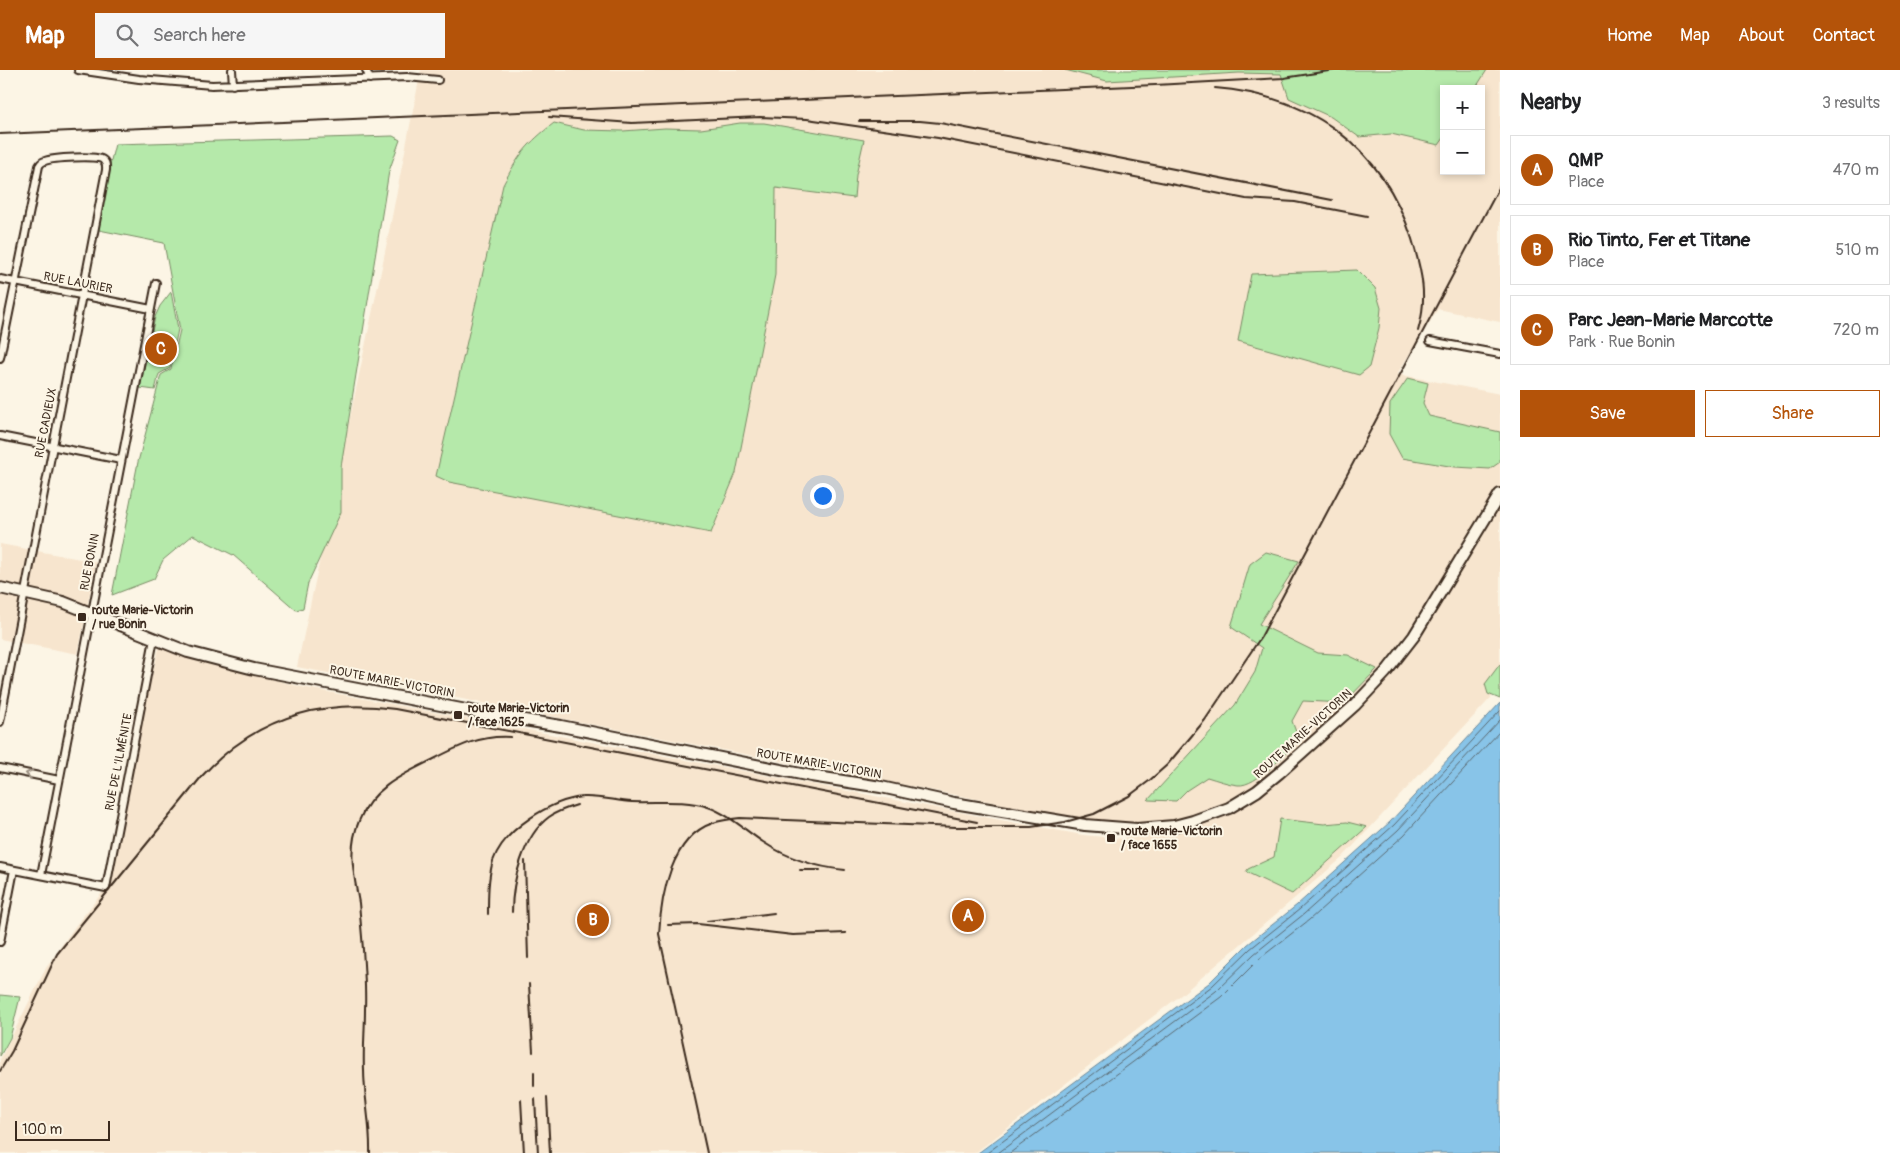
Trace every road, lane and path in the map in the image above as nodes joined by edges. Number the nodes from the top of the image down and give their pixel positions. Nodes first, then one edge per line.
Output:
1 (78, 70) edge
2 (232, 70) edge
3 (366, 70) edge
4 (370, 79) junction
5 (438, 80) dead end
6 (233, 85) junction
7 (0, 279) edge
8 (15, 282) junction
9 (156, 283) dead end
10 (81, 295) junction
11 (151, 309) junction
12 (1430, 341) dead end
13 (1500, 354) edge
14 (0, 358) edge
15 (0, 436) edge
16 (53, 446) junction
17 (121, 460) junction
18 (1500, 494) edge
19 (0, 588) edge
20 (24, 593) junction
21 (91, 612) junction
22 (154, 639) junction
23 (0, 722) edge
24 (0, 768) edge
25 (59, 780) junction
26 (0, 867) edge
27 (14, 870) junction
28 (41, 875) junction
29 (0, 942) edge

1 - 6 street
2 - 6 street
3 - 4 street
4 - 5 street
4 - 6 street
7 - 8 street, RUE LAURIER
8 - 10 street, RUE LAURIER
8 - 10 street, RUE CADIEUX
8 - 14 street
9 - 11 street, RUE BONIN
10 - 11 street, RUE LAURIER
10 - 16 street, RUE CADIEUX
11 - 17 street, RUE BONIN
12 - 13 street
15 - 16 street
16 - 17 street
16 - 20 street, RUE CADIEUX
17 - 21 street, RUE BONIN
18 - 22 main road, ROUTE MARIE-VICTORIN
19 - 20 main road, ROUTE MARIE-VICTORIN
20 - 21 main road, ROUTE MARIE-VICTORIN
20 - 23 street, RUE CADIEUX
21 - 22 main road, ROUTE MARIE-VICTORIN
21 - 25 street, RUE BONIN
22 - 28 street, RUE DE L'ILMÉNITE
25 -> 24 street
25 - 28 street, RUE BONIN
26 - 27 street
27 - 28 street
27 - 29 street

